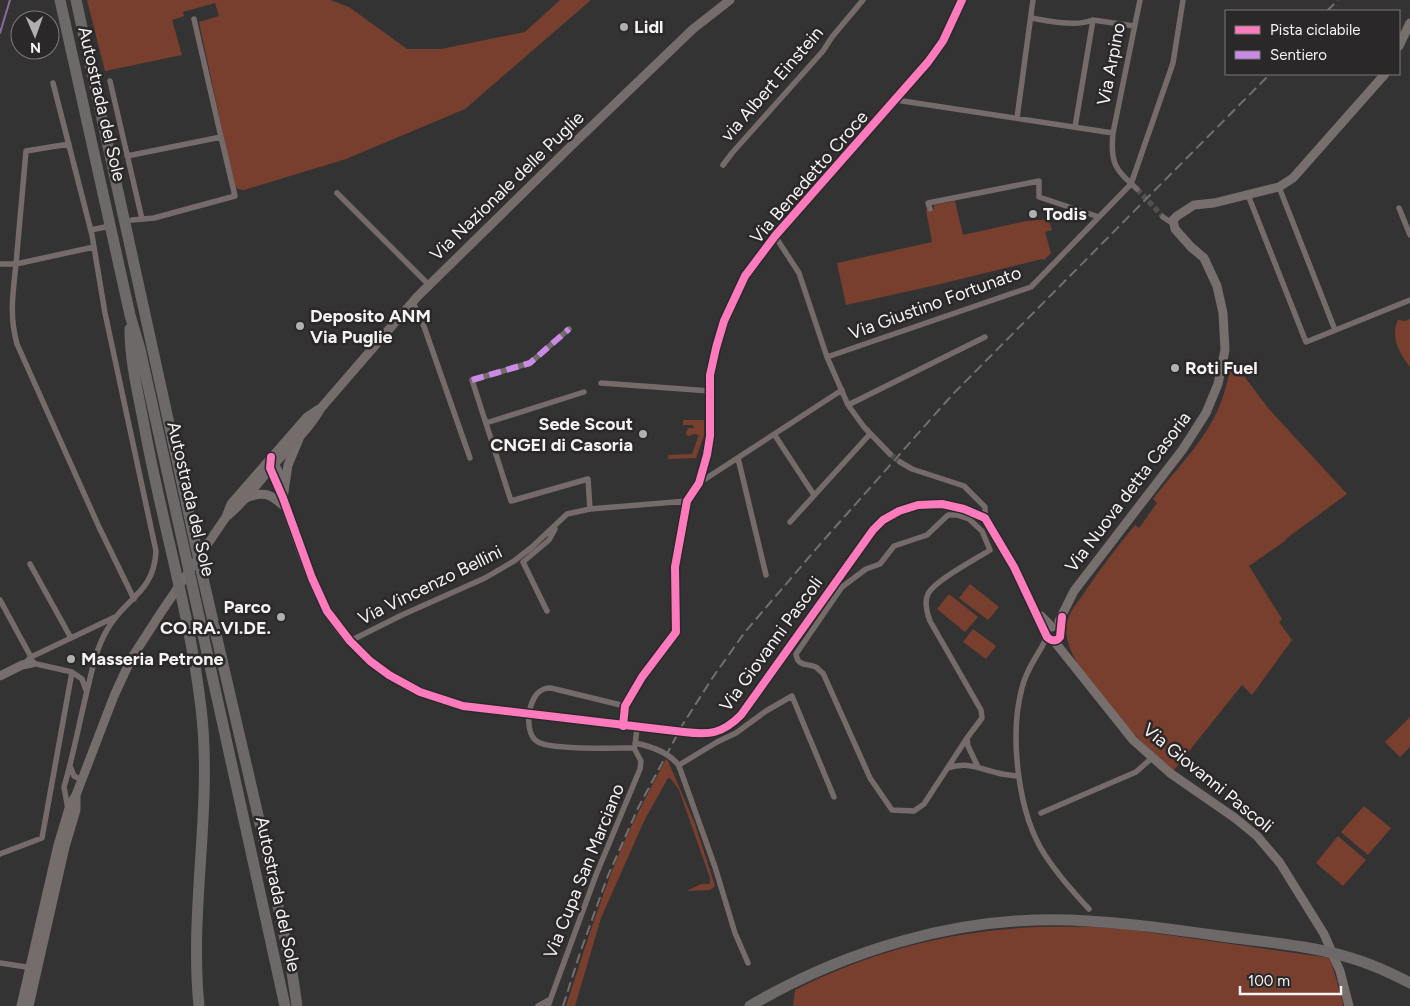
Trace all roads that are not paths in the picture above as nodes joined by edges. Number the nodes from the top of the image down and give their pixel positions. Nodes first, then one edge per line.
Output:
1 (60, 0) edge
2 (76, 0) edge
3 (730, 0) edge
4 (863, 0) edge
5 (962, 0) edge
6 (1033, 0) edge
7 (1140, 0) edge
8 (1183, 0) edge
9 (1031, 18) junction
10 (194, 19) dead end
11 (1093, 20) junction
12 (1410, 23) edge
13 (1134, 26) junction
14 (1400, 44) edge
15 (1384, 75) edge
16 (110, 81) dead end
17 (53, 83) dead end
18 (896, 100) junction
19 (1016, 118) junction
20 (1075, 127) junction
21 (1113, 133) junction
22 (221, 138) junction
23 (68, 144) junction
24 (127, 156) junction
25 (723, 165) dead end
26 (1131, 184) junction
27 (1280, 187) junction
28 (1137, 189) tunnel mouth
29 (337, 193) dead end
30 (1248, 195) junction
31 (1399, 208) dead end
32 (930, 209) dead end
33 (1099, 216) junction
34 (1163, 218) tunnel mouth
35 (142, 219) junction
36 (132, 220) dead end
37 (1172, 223) junction
38 (105, 227) dead end
39 (91, 230) junction
40 (775, 236) junction
41 (1410, 236) edge
42 (94, 247) junction
43 (0, 264) edge
44 (16, 264) junction
45 (429, 285) junction
46 (1410, 300) edge
47 (412, 302) junction
48 (130, 315) junction
49 (569, 329) dead end
50 (1335, 330) junction
51 (984, 338) dead end
52 (827, 357) junction
53 (601, 383) dead end
54 (842, 390) junction
55 (710, 391) junction
56 (584, 392) dead end
57 (848, 405) junction
58 (321, 408) junction
59 (486, 423) junction
60 (301, 434) junction
61 (774, 434) junction
62 (870, 434) junction
63 (890, 454) tunnel mouth
64 (470, 458) dead end
65 (738, 458) junction
66 (900, 462) tunnel mouth
67 (269, 464) junction
68 (699, 483) junction
69 (284, 484) junction
70 (814, 495) junction
71 (246, 498) junction
72 (283, 498) junction
73 (687, 500) junction
74 (286, 508) junction
75 (590, 509) junction
76 (226, 517) junction
77 (985, 518) junction
78 (790, 522) dead end
79 (558, 523) junction
80 (30, 564) dead end
81 (766, 574) dead end
82 (134, 598) junction
83 (0, 600) edge
84 (547, 611) dead end
85 (117, 616) junction
86 (1052, 635) junction
87 (71, 638) junction
88 (350, 641) junction
89 (32, 660) junction
90 (72, 672) junction
91 (0, 676) edge
92 (86, 692) junction
93 (625, 706) junction
94 (623, 726) junction
95 (637, 728) junction
96 (967, 738) junction
97 (635, 746) junction
98 (1153, 757) junction
99 (70, 764) junction
100 (679, 765) junction
101 (978, 767) junction
102 (948, 768) junction
103 (1018, 776) junction
104 (82, 780) junction
105 (76, 795) junction
106 (834, 797) dead end
107 (68, 810) junction
108 (1041, 813) dead end
109 (0, 854) edge
110 (1088, 909) dead end
111 (0, 963) edge
112 (748, 963) dead end
113 (34, 969) junction
114 (799, 979) junction
115 (1410, 984) edge
116 (294, 987) junction
117 (549, 1003) edge
118 (21, 1006) edge
119 (29, 1006) edge
120 (199, 1006) edge
121 (285, 1006) edge
122 (297, 1006) edge
123 (301, 1006) edge
124 (538, 1006) edge
125 (750, 1006) edge
126 (764, 1006) edge
127 (1349, 1006) edge

1 - 48 highway, Autostrada del Sole
2 - 116 highway, Autostrada del Sole
3 - 45 main road, Via Nazionale delle Puglie
4 - 25 street, via Albert Einstein
5 - 18 street, Via Benedetto Croce
6 - 9 street
7 - 13 street, Via Arpino
8 - 26 street
9 - 11 street
9 - 19 street
10 - 22 street
11 - 13 street
11 - 20 street
12 - 14 street
13 - 21 street, Via Arpino
15 - 27 street
16 - 24 street
17 - 23 street
18 - 19 street
18 - 40 street, Via Benedetto Croce
19 - 20 street
20 - 21 street
21 - 26 street, Via Arpino
22 - 24 street
22 - 35 street
23 - 39 street
23 - 44 street
24 - 35 street
26 - 28 street, Via Arpino
26 - 33 street, Via Giustino Fortunato
27 - 30 street
27 - 50 street
29 - 45 street
30 - 37 street
30 - 50 street
31 - 41 street
32 - 33 street
33 - 52 street, Via Giustino Fortunato
34 - 37 street
35 - 36 street
37 - 86 street, Via Nuova detta Casoria
38 - 39 street
39 - 42 street
40 - 52 street
40 - 55 street, Via Benedetto Croce
42 - 44 street
42 - 82 street
43 - 44 street
44 - 82 street
45 - 47 main road, Via Nazionale delle Puglie
46 - 50 street
47 - 58 main road, Via Nazionale delle Puglie
47 - 64 street
48 - 120 highway
48 - 121 highway, Autostrada del Sole
49 - 59 street
51 - 57 street
52 - 54 street
53 - 55 street
54 - 57 street
54 - 61 street
55 - 68 street, Via Benedetto Croce
56 - 59 street
57 - 62 street
58 - 60 main road, Via Nazionale delle Puglie
58 - 67 main road, Via Nazionale delle Puglie
59 - 75 street
60 - 67 main road, Via Nazionale delle Puglie
60 - 69 street
61 - 65 street
61 - 70 street
62 - 63 street
62 - 70 street
65 - 68 street
65 - 81 street
66 - 77 street
67 - 69 street
67 - 71 main road, Via Nazionale delle Puglie
67 - 72 street
67 - 76 main road, Via Nazionale delle Puglie
68 - 73 street, Via Benedetto Croce
69 - 72 street
70 - 78 street
71 - 74 street
71 - 76 main road, Via Nazionale delle Puglie
72 - 74 street, Via Giovanni Pascoli
73 - 75 street, Via Vincenzo Bellini
73 - 93 street, Via Benedetto Croce
74 - 88 street, Via Giovanni Pascoli
75 - 79 street, Via Vincenzo Bellini
76 - 104 main road, Via Nazionale delle Puglie
77 - 86 street, Via Giovanni Pascoli
77 - 95 street, Via Giovanni Pascoli
79 - 84 street
79 - 88 street, Via Vincenzo Bellini
80 - 87 street
82 - 85 street
83 - 89 street
85 - 87 street
85 - 92 street
86 - 98 street, Via Giovanni Pascoli
86 - 103 street
87 - 89 street
88 - 94 street, Via Giovanni Pascoli
89 - 90 street
89 - 91 street
90 - 92 street
90 - 109 street
92 - 99 street
93 - 94 street, Via Benedetto Croce
93 - 97 street
94 - 95 street, Via Giovanni Pascoli
95 - 97 street
96 - 101 street
96 - 102 street
96 - 102 street
97 - 100 street
97 - 117 street, Via Cupa San Marciano
98 - 108 street
98 - 127 street, Via Giovanni Pascoli
99 - 104 street
99 - 107 street
100 - 106 street
100 - 112 street
101 - 102 street
101 - 103 street
103 - 110 street
104 - 105 main road, Via Nazionale delle Puglie
105 - 107 main road, Via Nazionale delle Puglie
105 - 113 main road, Via Nazionale delle Puglie
107 - 113 main road, Via Nazionale delle Puglie
111 - 113 street
113 - 118 main road, Via Nazionale delle Puglie
113 - 119 main road, Via Nazionale delle Puglie
114 - 115 highway
114 - 125 highway
114 - 126 highway
116 - 122 highway, Autostrada del Sole
116 - 123 highway
117 - 124 street

